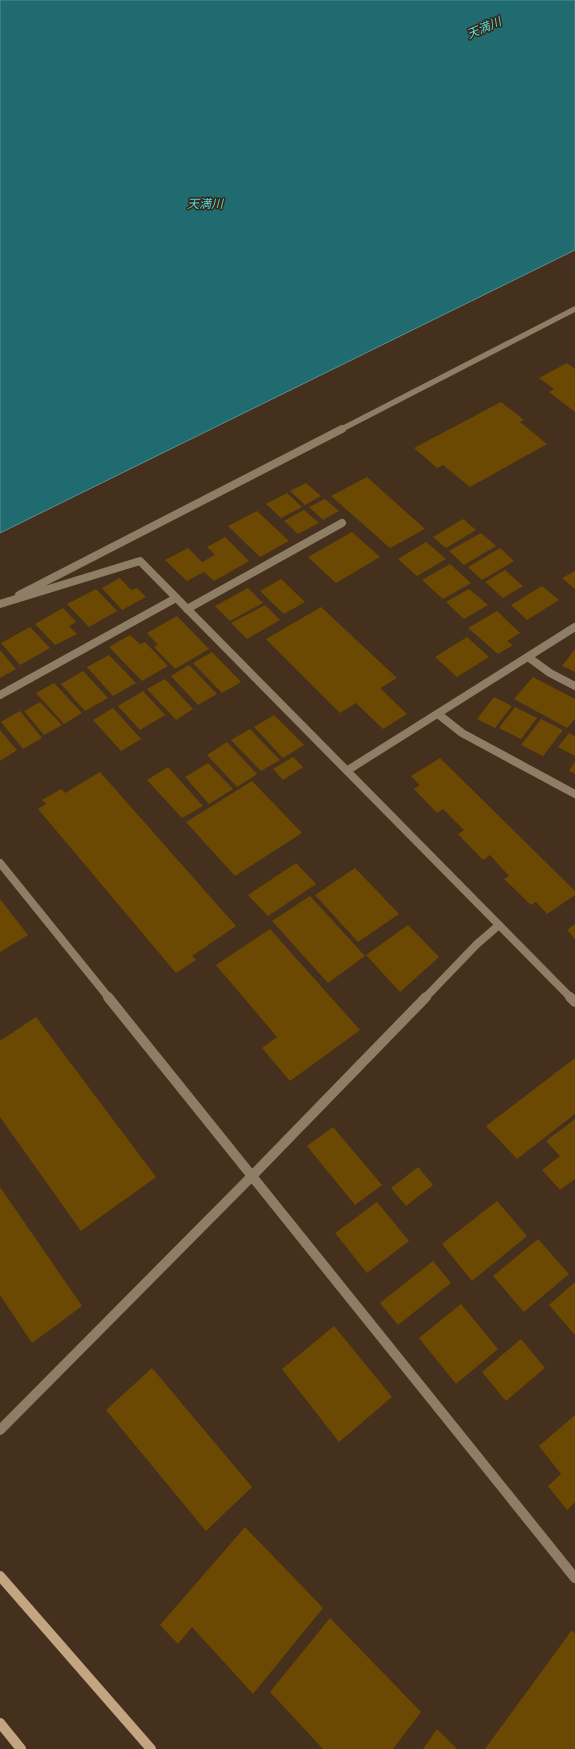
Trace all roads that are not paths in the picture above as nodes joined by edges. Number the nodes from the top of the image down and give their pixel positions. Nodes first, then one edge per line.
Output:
1 (575, 309) edge
2 (342, 523) dead end
3 (176, 598) junction
4 (187, 609) junction
5 (575, 627) edge
6 (528, 657) junction
7 (575, 686) edge
8 (0, 695) edge
9 (438, 714) junction
10 (348, 770) junction
11 (575, 794) edge
12 (0, 862) edge
13 (499, 925) junction
14 (575, 1002) edge
15 (253, 1175) junction
16 (0, 1430) edge
17 (0, 1576) edge
18 (575, 1578) edge
19 (0, 1723) edge
20 (21, 1749) edge
21 (151, 1749) edge

1 - 3 street
2 - 4 street
3 - 4 street
3 - 8 street
4 - 10 street
5 - 6 street
6 - 7 street
6 - 9 street
9 - 10 street
9 - 11 street
10 - 13 street
12 - 15 street
13 - 14 street
13 - 15 street
15 - 16 street
15 - 18 street
17 - 21 street
19 - 20 street

